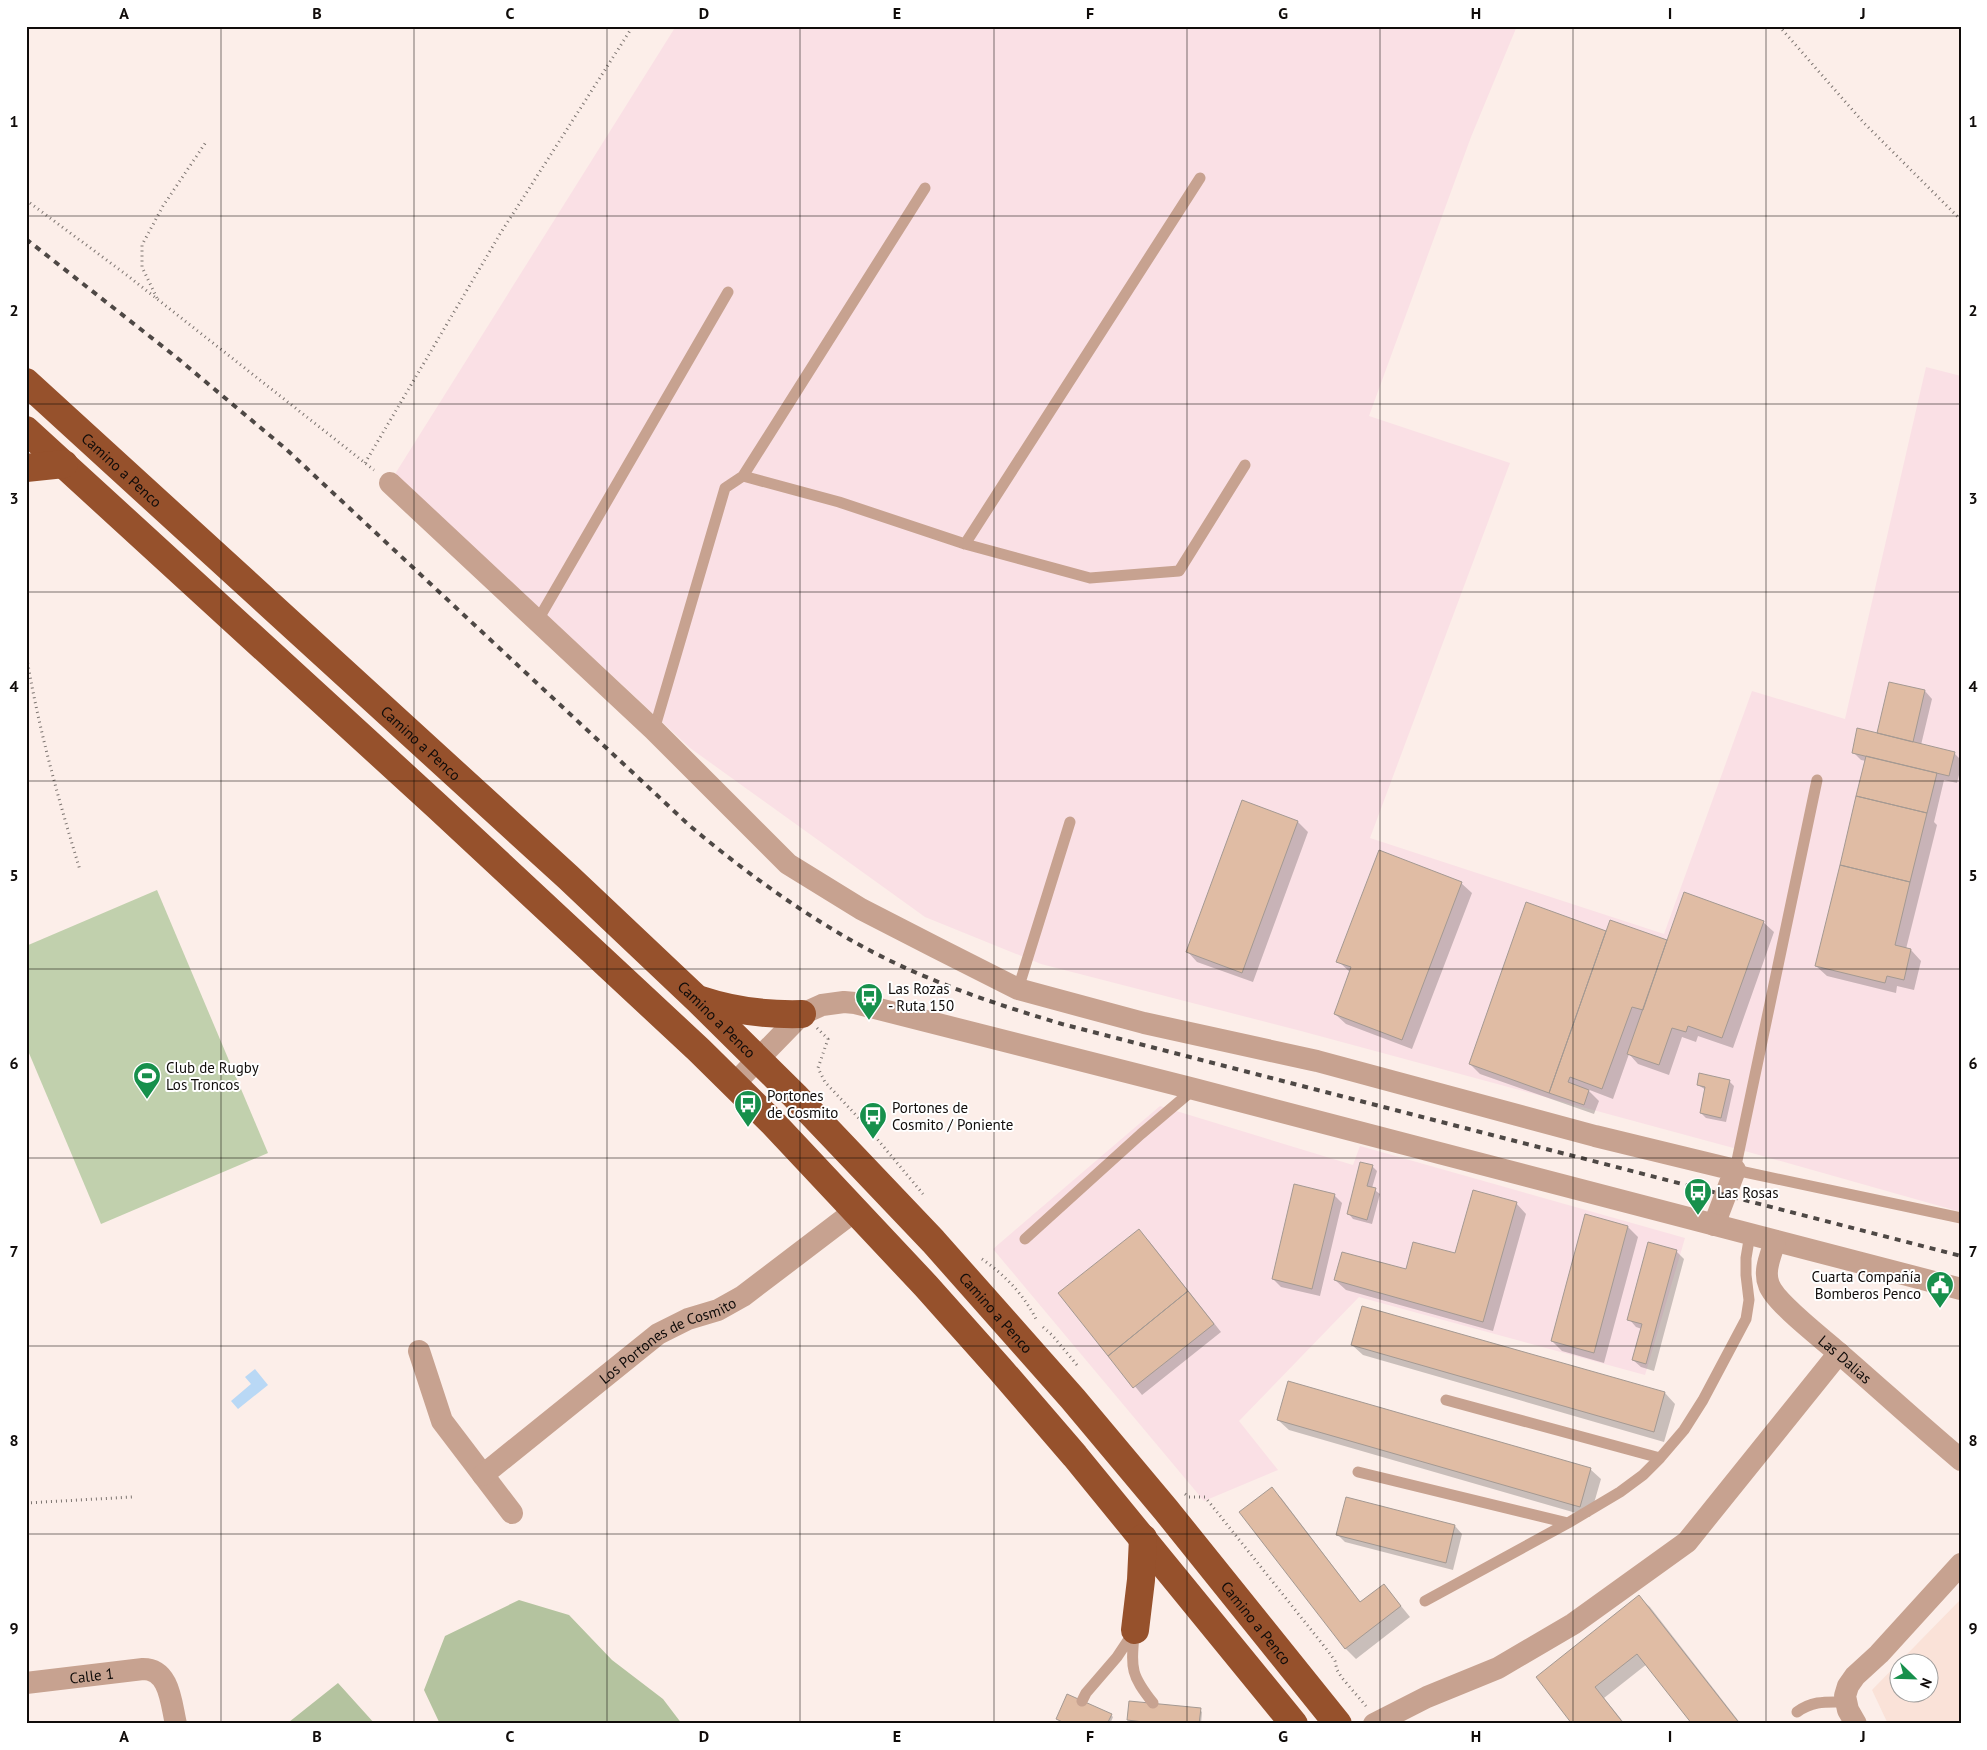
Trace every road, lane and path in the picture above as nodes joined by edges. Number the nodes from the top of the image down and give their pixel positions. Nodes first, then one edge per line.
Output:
1 (633, 26) edge
2 (1779, 26) edge
3 (206, 142) dead end
4 (1200, 178) dead end
5 (925, 188) dead end
6 (26, 200) edge
7 (1961, 220) edge
8 (728, 292) dead end
9 (157, 299) junction
10 (26, 382) edge
11 (26, 430) edge
12 (365, 463) junction
13 (64, 464) junction
14 (1245, 465) dead end
15 (26, 468) edge
16 (743, 476) junction
17 (390, 483) joint
18 (965, 544) junction
19 (538, 620) junction
20 (26, 653) edge
21 (654, 730) junction
22 (1817, 780) dead end
23 (1070, 822) dead end
24 (80, 870) dead end
25 (1018, 989) junction
26 (697, 999) junction
27 (802, 1014) junction
28 (758, 1059) junction
29 (734, 1084) junction
30 (1194, 1089) junction
31 (1735, 1170) junction
32 (927, 1198) dead end
33 (856, 1210) junction
34 (1961, 1218) edge
35 (1714, 1225) junction
36 (1750, 1234) junction
37 (1025, 1239) dead end
38 (1775, 1241) junction
39 (981, 1258) dead end
40 (1961, 1289) edge
41 (419, 1351) dead end
42 (1839, 1354) junction
43 (1081, 1370) dead end
44 (1446, 1400) dead end
45 (1660, 1458) junction
46 (1961, 1460) edge
47 (1358, 1472) dead end
48 (483, 1475) junction
49 (1178, 1491) dead end
50 (132, 1497) dead end
51 (26, 1503) edge
52 (512, 1513) dead end
53 (1568, 1524) junction
54 (1142, 1538) junction
55 (1961, 1564) edge
56 (1425, 1601) dead end
57 (1135, 1630) junction
58 (26, 1683) edge
59 (1082, 1701) dead end
60 (1847, 1702) junction
61 (1153, 1703) dead end
62 (1796, 1712) dead end
63 (1376, 1723) edge
64 (176, 1724) edge
65 (1294, 1724) edge
66 (1338, 1724) edge
67 (1856, 1724) edge

1 - 12 path
2 - 7 path
3 - 9 path
4 - 18 lane
5 - 16 lane
6 - 9 path
8 - 19 lane
9 - 12 path
10 - 26 highway, Camino a Penco
11 - 13 highway
12 - 17 path
13 - 15 highway
13 - 29 highway
14 - 18 lane
16 - 18 lane
16 - 21 lane
17 - 19 street
19 - 21 street
20 - 24 path
21 - 25 street
22 - 31 lane
23 - 25 lane
25 - 31 street
26 - 27 highway
26 - 28 highway, Camino a Penco
27 - 28 street
27 - 30 street
27 - 32 path
28 - 29 street
28 - 66 highway, Camino a Penco
29 - 33 highway
30 - 35 street
30 - 37 lane
31 - 34 lane
31 - 35 street
33 - 48 street, Los Portones de Cosmito
33 - 54 highway
35 - 36 street
36 - 38 street
36 - 45 lane
38 - 40 street
38 - 42 street, Las Dalias
39 - 43 path
41 - 48 street
42 - 46 street, Las Dalias
42 - 63 street
44 - 45 lane
45 - 53 lane
47 - 53 lane
48 - 52 street
49 - 63 path
50 - 51 path
53 - 56 lane
54 - 57 highway
54 - 65 highway
55 - 60 street
57 - 59 lane
57 - 61 lane
58 - 64 street, Calle 1
60 - 62 lane
60 - 67 street

